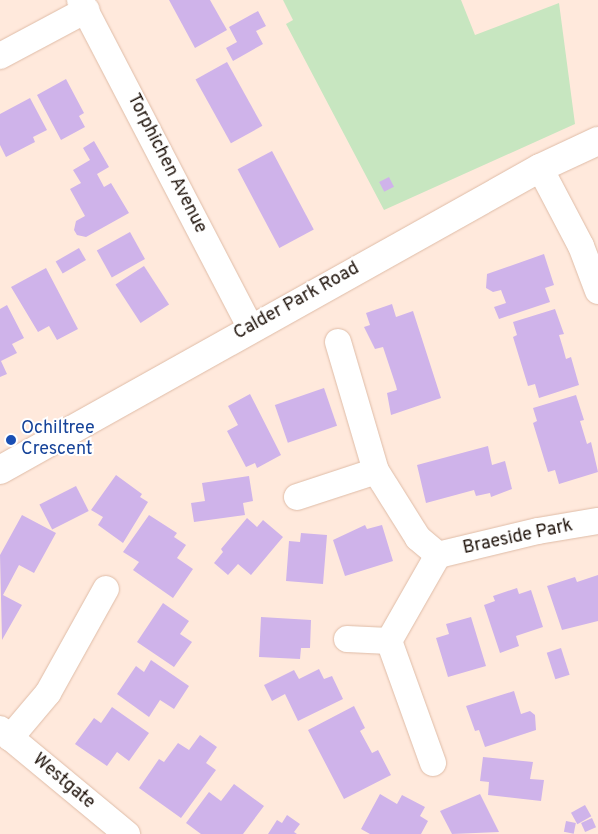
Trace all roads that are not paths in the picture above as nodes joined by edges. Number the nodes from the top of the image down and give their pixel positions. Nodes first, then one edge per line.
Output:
1 (83, 5) edge
2 (0, 56) edge
3 (598, 141) edge
4 (540, 168) junction
5 (598, 291) edge
6 (251, 328) junction
7 (338, 342) dead end
8 (0, 470) edge
9 (376, 470) junction
10 (297, 497) dead end
11 (598, 521) edge
12 (438, 555) junction
13 (106, 589) dead end
14 (347, 639) dead end
15 (389, 641) junction
16 (5, 734) edge
17 (433, 762) dead end
18 (127, 834) edge

1 - 2 street
1 - 6 street, Torphichen Avenue
3 - 4 main road, Calder Park Road
4 - 5 street
4 - 6 main road, Calder Park Road
6 - 8 main road, Calder Park Road
7 - 9 street, Braeside Park
9 - 10 street
9 - 12 street, Braeside Park
11 - 12 street, Braeside Park
12 - 15 street, Braeside Park
13 - 16 street
14 - 15 street
15 - 17 street
16 - 18 street, Westgate

